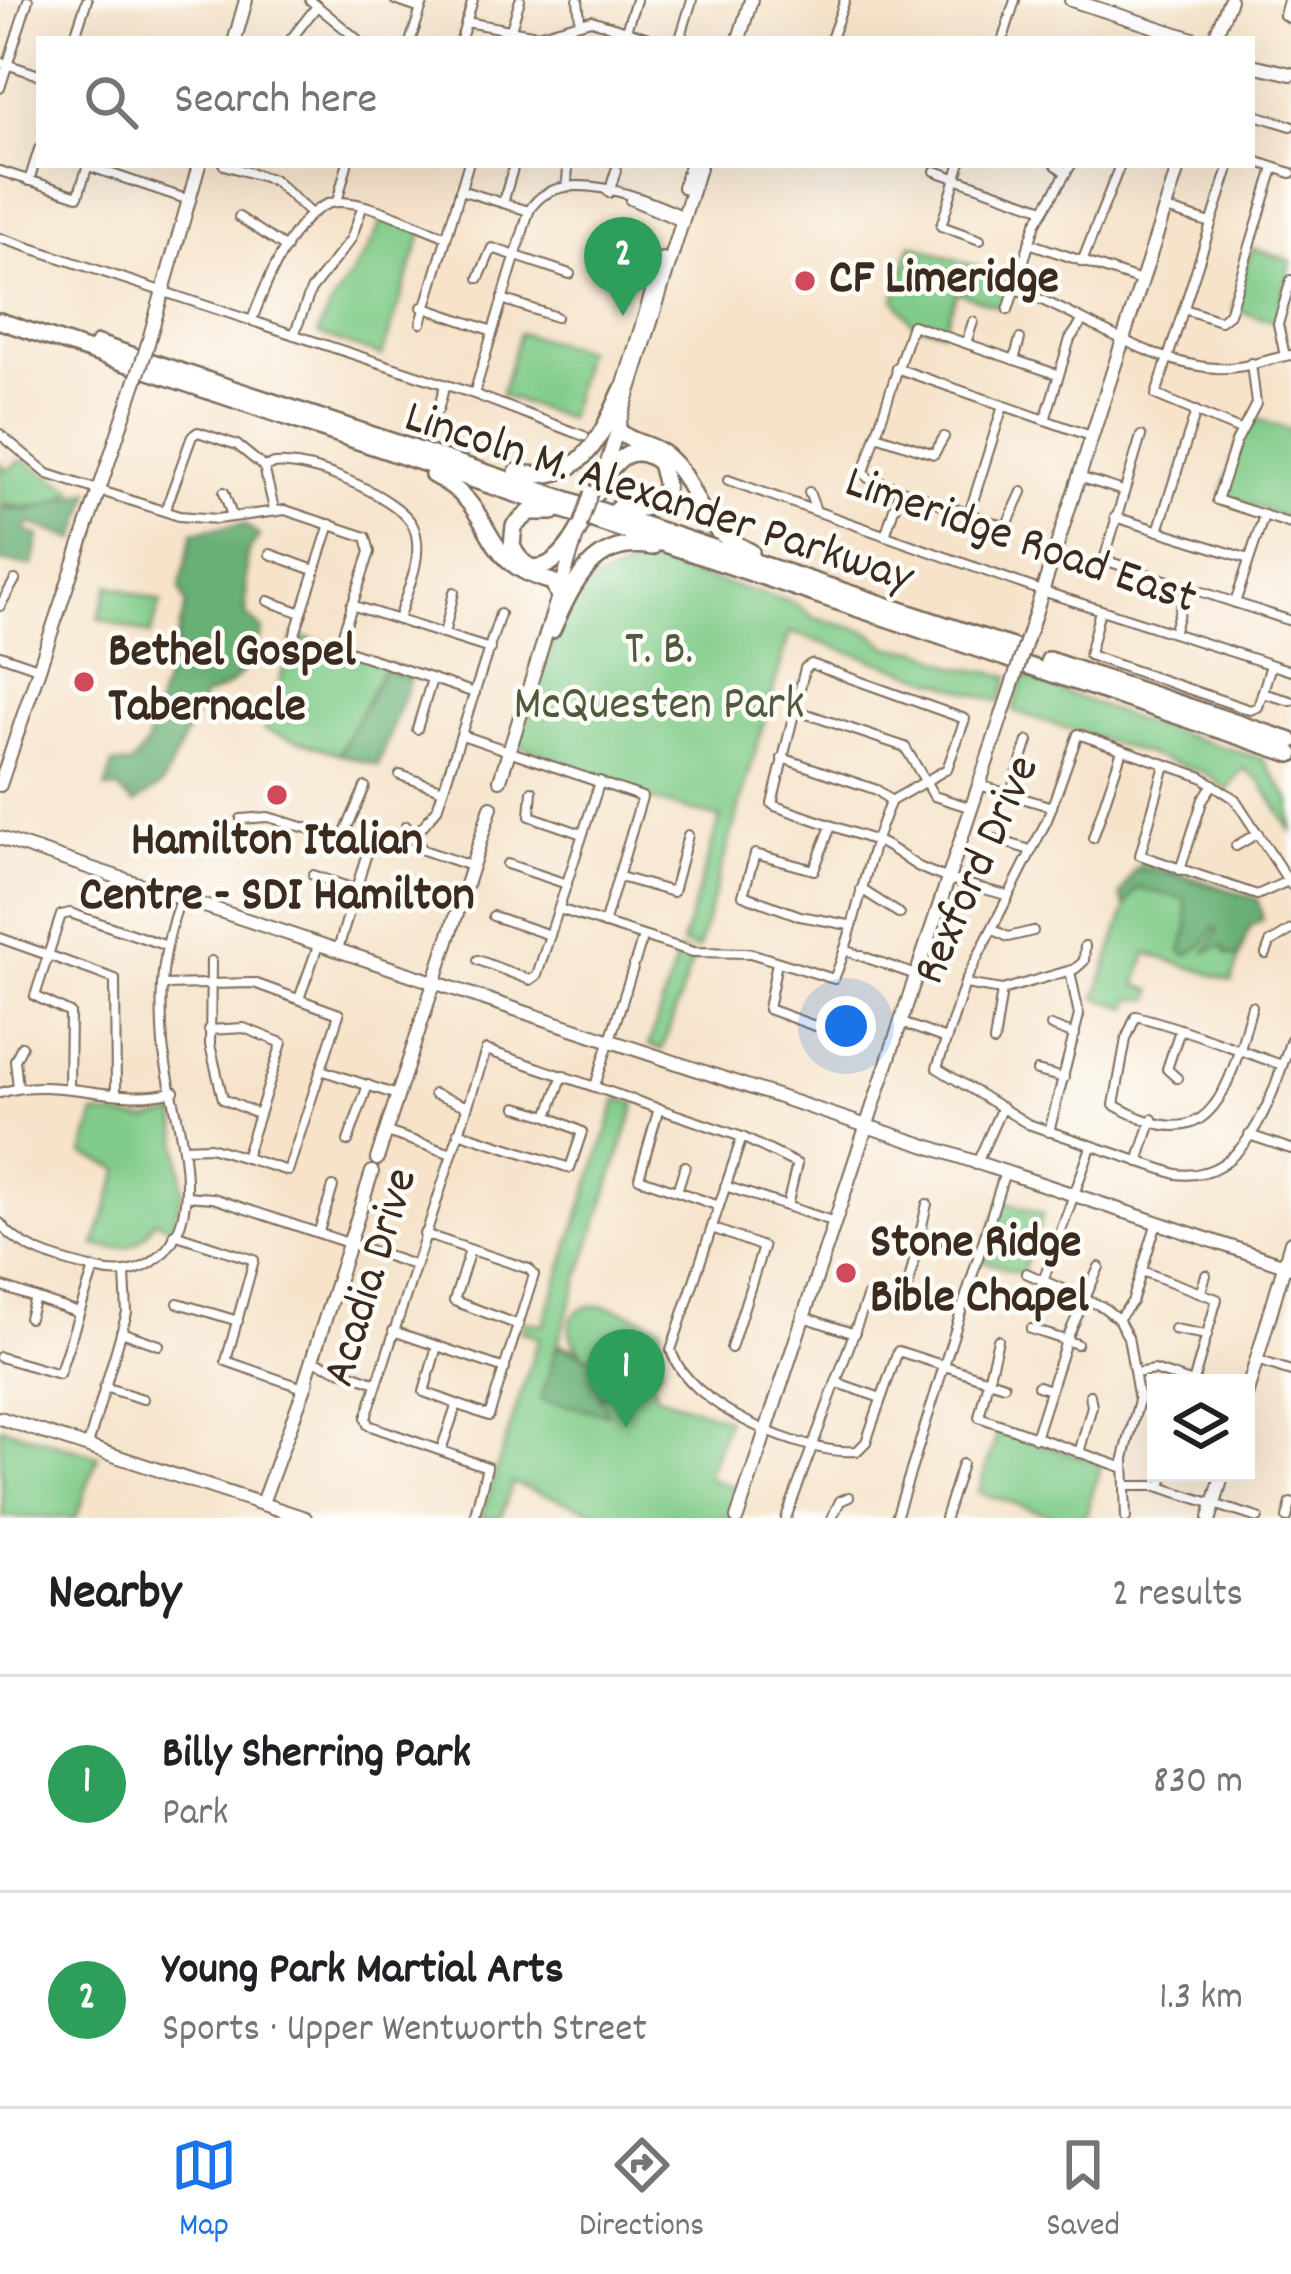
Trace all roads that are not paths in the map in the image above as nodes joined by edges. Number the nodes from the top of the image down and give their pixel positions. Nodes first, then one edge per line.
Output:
1 (28, 0) edge
2 (86, 0) edge
3 (246, 0) edge
4 (395, 0) edge
5 (473, 0) edge
6 (520, 0) edge
7 (578, 0) edge
8 (636, 0) edge
9 (692, 0) edge
10 (747, 0) edge
11 (845, 0) edge
12 (1015, 0) edge
13 (1073, 0) edge
14 (1230, 0) edge
15 (1276, 0) edge
16 (1288, 2) edge
17 (314, 3) edge
18 (422, 4) edge
19 (580, 20) junction
20 (1291, 20) edge
21 (466, 22) junction
22 (511, 29) junction
23 (626, 30) junction
24 (75, 36) edge
25 (236, 36) edge
26 (293, 36) edge
27 (353, 36) edge
28 (412, 36) edge
29 (462, 36) edge
30 (643, 36) edge
31 (681, 36) edge
32 (736, 36) edge
33 (832, 36) edge
34 (1004, 36) edge
35 (1169, 36) edge
36 (1218, 36) edge
37 (1257, 63) edge
38 (4, 64) edge
39 (36, 74) edge
40 (1291, 74) edge
41 (0, 88) edge
42 (1255, 115) edge
43 (1291, 126) edge
44 (36, 159) edge
45 (1255, 161) edge
46 (87, 168) edge
47 (94, 168) edge
48 (198, 168) edge
49 (346, 168) edge
50 (467, 168) edge
51 (513, 168) edge
52 (568, 168) edge
53 (694, 168) edge
54 (958, 168) edge
55 (1119, 168) edge
56 (1178, 168) edge
57 (1229, 168) edge
58 (1274, 168) junction
59 (252, 169) edge
60 (1069, 169) edge
61 (616, 170) dead end
62 (935, 171) dead end
63 (1291, 173) edge
64 (1, 175) edge
65 (956, 178) junction
66 (29, 181) junction
67 (567, 183) junction
68 (460, 190) junction
69 (609, 193) junction
70 (189, 200) junction
71 (337, 202) junction
72 (502, 203) junction
73 (362, 208) junction
74 (1165, 208) junction
75 (1044, 209) junction
76 (529, 211) junction
77 (311, 214) junction
78 (681, 215) junction
79 (239, 217) dead end
80 (699, 221) dead end
81 (1211, 223) junction
82 (445, 236) junction
83 (0, 238) edge
84 (980, 240) dead end
85 (1030, 243) junction
86 (286, 248) junction
87 (515, 256) junction
88 (1082, 262) junction
89 (660, 266) junction
90 (570, 274) dead end
91 (479, 278) dead end
92 (1291, 280) edge
93 (1141, 281) junction
94 (1015, 289) junction
95 (164, 291) junction
96 (659, 298) junction
97 (502, 299) junction
98 (1288, 302) edge
99 (422, 307) junction
100 (1184, 309) junction
101 (0, 310) edge
102 (1008, 310) dead end
103 (556, 317) dead end
104 (252, 320) junction
105 (0, 321) edge
106 (973, 322) dead end
107 (1082, 322) junction
108 (421, 323) dead end
109 (493, 331) junction
110 (649, 331) junction
111 (294, 334) junction
112 (1123, 338) junction
113 (1021, 339) dead end
114 (636, 340) junction
115 (966, 343) junction
116 (1169, 354) junction
117 (1288, 355) edge
118 (1014, 360) junction
119 (1251, 363) junction
120 (896, 368) junction
121 (1059, 376) junction
122 (446, 385) junction
123 (626, 391) junction
124 (474, 394) junction
125 (1003, 406) junction
126 (438, 410) dead end
127 (1196, 410) junction
128 (1045, 420) junction
129 (1240, 430) junction
130 (370, 432) junction
131 (0, 434) edge
132 (876, 435) junction
133 (584, 436) dead end
134 (944, 436) dead end
135 (1141, 436) dead end
136 (1092, 437) junction
137 (612, 438) junction
138 (394, 453) junction
139 (264, 466) junction
140 (1078, 477) junction
141 (728, 480) dead end
142 (900, 490) junction
143 (97, 491) junction
144 (1123, 491) junction
145 (224, 492) dead end
146 (809, 492) dead end
147 (1022, 492) dead end
148 (592, 493) junction
149 (274, 509) junction
150 (165, 512) junction
151 (969, 514) junction
152 (827, 515) junction
153 (1264, 515) junction
154 (232, 516) junction
155 (1115, 517) junction
156 (330, 524) junction
157 (1291, 524) edge
158 (587, 526) junction
159 (1158, 531) junction
160 (885, 536) junction
161 (270, 554) dead end
162 (1249, 559) junction
163 (314, 570) junction
164 (784, 571) junction
165 (15, 580) dead end
166 (564, 582) junction
167 (1187, 587) junction
168 (1042, 591) junction
169 (454, 592) dead end
170 (810, 592) junction
171 (268, 601) dead end
172 (1235, 603) junction
173 (351, 605) junction
174 (0, 606) edge
175 (1100, 610) junction
176 (302, 613) junction
177 (500, 614) dead end
178 (398, 620) junction
179 (1291, 621) edge
180 (1173, 633) junction
181 (295, 634) dead end
182 (444, 634) junction
183 (548, 638) junction
184 (490, 650) junction
185 (0, 655) edge
186 (1271, 665) junction
187 (39, 669) junction
188 (1291, 671) edge
189 (432, 680) junction
190 (475, 693) junction
191 (1262, 693) junction
192 (1291, 701) edge
193 (795, 710) junction
194 (417, 729) dead end
195 (1241, 731) junction
196 (462, 735) junction
197 (1291, 738) edge
198 (1028, 741) dead end
199 (509, 750) junction
200 (1122, 750) junction
201 (1291, 754) edge
202 (782, 758) junction
203 (1165, 765) junction
204 (1291, 765) edge
205 (400, 775) dead end
206 (600, 781) junction
207 (925, 782) junction
208 (1213, 784) junction
209 (0, 785) edge
210 (980, 785) junction
211 (365, 788) dead end
212 (443, 790) junction
213 (532, 791) dead end
214 (1010, 795) junction
215 (940, 799) junction
216 (891, 801) junction
217 (1052, 807) junction
218 (972, 808) junction
219 (437, 809) junction
220 (933, 813) dead end
221 (453, 814) dead end
222 (241, 819) dead end
223 (406, 826) dead end
224 (831, 826) junction
225 (1258, 833) junction
226 (582, 834) junction
227 (688, 835) dead end
228 (344, 837) junction
229 (0, 838) edge
230 (413, 838) junction
231 (1093, 838) dead end
232 (995, 839) dead end
233 (876, 841) junction
234 (369, 846) junction
235 (1236, 846) dead end
236 (1030, 850) junction
237 (507, 864) dead end
238 (471, 866) junction
239 (1180, 870) junction
240 (313, 875) dead end
241 (620, 877) junction
242 (950, 877) junction
243 (1290, 883) edge
244 (567, 884) junction
245 (861, 889) junction
246 (357, 890) junction
247 (1006, 895) junction
248 (180, 897) junction
249 (559, 909) junction
250 (900, 914) dead end
251 (493, 916) dead end
252 (604, 924) junction
253 (849, 925) junction
254 (1291, 929) edge
255 (994, 930) junction
256 (1033, 931) dead end
257 (550, 935) junction
258 (643, 937) junction
259 (0, 938) edge
260 (319, 943) junction
261 (164, 945) junction
262 (1085, 946) dead end
263 (338, 949) junction
264 (844, 950) junction
265 (48, 953) junction
266 (1266, 954) dead end
267 (211, 961) dead end
268 (478, 961) dead end
269 (778, 962) junction
270 (1070, 971) junction
271 (917, 975) junction
272 (434, 981) junction
273 (965, 984) junction
274 (208, 985) junction
275 (162, 986) junction
276 (1002, 990) junction
277 (300, 996) junction
278 (1252, 1006) dead end
279 (902, 1024) junction
280 (815, 1026) dead end
281 (1051, 1026) dead end
282 (208, 1030) junction
283 (1180, 1030) junction
284 (1076, 1035) junction
285 (946, 1039) junction
286 (1291, 1040) edge
287 (610, 1042) junction
288 (994, 1042) dead end
289 (22, 1046) dead end
290 (472, 1047) dead end
291 (486, 1050) junction
292 (1240, 1050) junction
293 (1282, 1065) junction
294 (321, 1070) junction
295 (1037, 1071) dead end
296 (562, 1076) junction
297 (1064, 1078) junction
298 (1177, 1078) dead end
299 (368, 1085) junction
300 (595, 1086) junction
301 (18, 1088) junction
302 (69, 1088) junction
303 (174, 1091) junction
304 (0, 1093) edge
305 (116, 1093) junction
306 (434, 1094) dead end
307 (398, 1095) junction
308 (466, 1106) junction
309 (517, 1107) dead end
310 (1002, 1107) junction
311 (659, 1108) junction
312 (258, 1114) junction
313 (548, 1116) junction
314 (1152, 1119) junction
315 (867, 1130) junction
316 (386, 1132) junction
317 (458, 1132) junction
318 (1049, 1132) junction
319 (1250, 1136) junction
320 (742, 1137) junction
321 (348, 1141) dead end
322 (1092, 1146) junction
323 (183, 1148) junction
324 (1291, 1149) edge
325 (449, 1153) junction
326 (245, 1158) junction
327 (1138, 1162) junction
328 (686, 1166) dead end
329 (976, 1166) junction
330 (1004, 1175) junction
331 (725, 1186) junction
332 (332, 1187) dead end
333 (677, 1192) junction
334 (186, 1196) junction
335 (1076, 1199) junction
336 (927, 1204) dead end
337 (719, 1206) junction
338 (787, 1206) junction
339 (835, 1222) junction
340 (0, 1223) edge
341 (1156, 1225) junction
342 (712, 1228) junction
343 (318, 1232) junction
344 (174, 1234) junction
345 (424, 1234) junction
346 (888, 1241) dead end
347 (350, 1242) junction
348 (1291, 1242) edge
349 (921, 1243) junction
350 (937, 1243) dead end
351 (215, 1247) junction
352 (470, 1250) junction
353 (210, 1263) dead end
354 (414, 1265) junction
355 (1099, 1268) dead end
356 (1288, 1268) edge
357 (94, 1269) junction
358 (1142, 1271) junction
359 (125, 1273) junction
360 (1027, 1273) dead end
361 (1206, 1275) dead end
362 (1043, 1280) junction
363 (0, 1286) edge
364 (1201, 1291) junction
365 (35, 1298) junction
366 (1086, 1299) junction
367 (178, 1303) dead end
368 (79, 1313) junction
369 (804, 1317) junction
370 (28, 1318) dead end
371 (1118, 1319) junction
372 (238, 1321) junction
373 (519, 1324) junction
374 (1030, 1329) dead end
375 (1174, 1329) dead end
376 (393, 1331) junction
377 (122, 1332) junction
378 (855, 1334) junction
379 (1207, 1335) junction
380 (998, 1340) dead end
381 (1066, 1341) junction
382 (1077, 1344) dead end
383 (159, 1345) dead end
384 (437, 1346) junction
385 (731, 1348) dead end
386 (0, 1357) edge
387 (311, 1360) junction
388 (1257, 1360) junction
389 (944, 1365) junction
390 (506, 1369) junction
391 (1291, 1371) edge
392 (1136, 1373) junction
393 (1166, 1374) edge
394 (1195, 1374) edge
395 (1253, 1374) edge
396 (988, 1380) junction
397 (377, 1383) junction
398 (838, 1383) junction
399 (1004, 1384) dead end
400 (1038, 1386) dead end
401 (104, 1387) junction
402 (303, 1388) junction
403 (1050, 1390) junction
404 (1090, 1395) dead end
405 (881, 1398) junction
406 (143, 1399) dead end
407 (456, 1407) junction
408 (0, 1418) edge
409 (766, 1427) junction
410 (1035, 1438) junction
411 (817, 1445) junction
412 (88, 1446) junction
413 (441, 1450) junction
414 (1078, 1453) junction
415 (962, 1464) dead end
416 (1124, 1468) junction
417 (1162, 1482) edge
418 (1220, 1482) edge
419 (1126, 1486) junction
420 (1161, 1487) junction
421 (849, 1497) dead end
422 (1291, 1503) edge
423 (263, 1510) edge
424 (1212, 1511) edge
425 (834, 1517) edge
426 (304, 1518) edge
427 (474, 1518) edge
428 (737, 1518) edge
429 (786, 1518) edge
430 (896, 1518) edge
431 (945, 1518) edge
432 (1126, 1518) edge
433 (1258, 1518) edge
434 (1287, 1518) edge

1 - 38 street
2 - 24 street
3 - 25 main road
4 - 18 street
5 - 21 street
6 - 22 street
7 - 19 street
8 - 23 street
9 - 31 street
10 - 32 main road
11 - 33 street
12 - 34 street
13 - 35 main road
14 - 36 main road
15 - 16 street
16 - 20 street
17 - 26 street
17 - 27 street
18 - 28 street
19 - 22 street
19 - 23 street
21 - 22 street
21 - 29 street
23 - 30 street
37 - 40 main road
38 - 39 street
38 - 41 street
42 - 43 street
44 - 66 street
45 - 58 street
46 - 66 street
47 - 70 street
48 - 70 main road
49 - 71 street
50 - 68 street
51 - 72 street
52 - 67 street
53 - 78 main road
54 - 65 street
55 - 88 street
56 - 74 main road
57 - 81 street
58 - 63 street
58 - 100 street
59 - 77 street
60 - 75 street
61 - 69 street
62 - 65 street
64 - 66 street
65 - 75 street
65 - 84 street
67 - 69 street
67 - 76 street
68 - 72 street
68 - 82 street
69 - 78 street
70 - 95 main road
71 - 73 street
71 - 77 street
72 - 76 street
73 - 82 street
73 - 111 street
74 - 81 street
74 - 93 main road
75 - 85 street
76 - 87 street
77 - 86 street
78 - 80 main road
78 - 89 main road
78 - 96 main road
79 - 86 street
81 - 100 street
82 - 99 street
83 - 95 street
85 - 88 street
85 - 94 street
86 - 104 street
87 - 90 street
87 - 91 street
87 - 97 street
88 - 93 street
89 - 96 main road
89 - 114 main road
92 - 98 street
93 - 112 main road
94 - 102 street
94 - 107 street
95 - 104 street
95 - 143 main road, bridge
96 - 110 main road
97 - 103 street
97 - 109 street
98 - 117 street
99 - 108 street
99 - 109 street
100 - 116 street
101 - 130 highway, Lincoln M. Alexander Parkway
104 - 111 street
105 - 138 highway, Lincoln M. Alexander Parkway
106 - 115 street
107 - 112 street
107 - 121 street
109 - 124 street
110 - 114 main road
110 - 123 main road
111 - 122 street
112 - 116 street
112 - 136 main road
113 - 118 street
114 - 123 main road
115 - 118 street
115 - 120 street
116 - 119 street
116 - 127 street
117 - 119 street
118 - 121 street
119 - 129 street
120 - 125 street
120 - 132 street
121 - 128 street
122 - 124 street
122 - 126 street
123 - 130 highway
123 - 137 main road
124 - 133 street
125 - 128 street
125 - 151 street
127 - 129 street
127 - 159 street
128 - 136 street
129 - 153 street
130 - 148 highway, Lincoln M. Alexander Parkway
131 - 143 street
132 - 134 street
132 - 142 street
135 - 144 street
136 - 140 main road
137 - 148 main road
137 - 164 highway
138 - 158 highway, Lincoln M. Alexander Parkway
138 - 166 highway
139 - 149 street
139 - 150 street
139 - 178 street
140 - 144 street
140 - 168 main road
141 - 152 street, Limeridge Road East
142 - 151 street
142 - 160 street
143 - 150 street
143 - 187 main road
144 - 155 street
145 - 154 street
146 - 152 street
147 - 151 street
148 - 148 highway
148 - 158 main road, bridge
148 - 164 highway, Lincoln M. Alexander Parkway
149 - 154 street
149 - 156 street
150 - 154 street
152 - 160 street, Limeridge Road East
153 - 157 street
153 - 162 street
155 - 159 street
155 - 167 street
156 - 163 street
156 - 173 street
158 - 158 highway
158 - 166 main road
158 - 170 highway, Lincoln M. Alexander Parkway
159 - 162 street
160 - 168 street, Limeridge Road East
161 - 163 street
162 - 172 street
163 - 176 street
164 - 195 highway, Lincoln M. Alexander Parkway
165 - 174 street
166 - 183 main road
166 - 183 main road
167 - 172 street
167 - 180 street
168 - 175 street, Limeridge Road East
168 - 210 main road, bridge
169 - 182 street
170 - 183 highway
170 - 195 highway, Lincoln M. Alexander Parkway
171 - 176 street
172 - 179 street
173 - 178 street
173 - 189 street
175 - 180 street, Limeridge Road East
175 - 191 street
176 - 181 street
177 - 184 street
178 - 182 street
180 - 186 street, Limeridge Road East
182 - 184 street
183 - 199 main road
184 - 190 street
185 - 187 street
186 - 188 street, Limeridge Road East
186 - 191 street
187 - 209 main road
189 - 190 street
189 - 194 street
190 - 196 street
191 - 192 street
193 - 202 street
193 - 207 street
193 - 207 street
195 - 197 highway, Lincoln M. Alexander Parkway
195 - 201 highway, Lincoln M. Alexander Parkway
195 - 204 highway
196 - 199 street
196 - 212 street
198 - 214 street
199 - 206 street
199 - 238 main road
200 - 203 street, Rexford Drive
200 - 217 street, Rexford Drive
200 - 231 street
202 - 216 street
202 - 224 street
203 - 208 street, Rexford Drive
203 - 239 street
205 - 212 street
206 - 226 street
206 - 241 street
207 - 215 street
207 - 216 street
208 - 225 street, Rexford Drive
208 - 239 street
210 - 214 street
210 - 218 main road
211 - 228 street
212 - 219 street
213 - 226 street
214 - 217 street
215 - 218 street
215 - 220 street
216 - 233 street
217 - 236 street, Rexford Drive
218 - 242 main road
219 - 221 street
219 - 230 street
222 - 228 street
223 - 230 street
224 - 233 street
224 - 253 street
225 - 235 street
225 - 243 street, Rexford Drive
226 - 244 street
227 - 241 street
228 - 234 street
229 - 248 main road
230 - 234 street
230 - 238 street
232 - 236 street
233 - 242 street
233 - 245 street
234 - 246 street
236 - 247 street, Rexford Drive
237 - 244 street
238 - 272 main road
239 - 243 street
240 - 246 street
241 - 252 street
242 - 247 street
242 - 271 main road
244 - 249 street
245 - 250 street
245 - 253 street
246 - 263 street
247 - 255 street, Rexford Drive
248 - 260 main road
248 - 261 street
249 - 252 street
249 - 257 street
251 - 257 street
252 - 258 street
253 - 264 street
254 - 266 street
255 - 256 street
255 - 273 street, Rexford Drive
257 - 268 street
258 - 269 street
258 - 287 street
259 - 265 street
260 - 263 main road
260 - 277 street
261 - 265 street
261 - 275 street
262 - 270 street
263 - 272 main road
264 - 269 street
264 - 271 street
265 - 302 street
265 - 305 street
267 - 274 street
269 - 280 street
270 - 276 street
270 - 284 street
271 - 279 main road
272 - 287 main road
272 - 307 main road
273 - 276 street
273 - 285 street, Rexford Drive
274 - 275 street
274 - 277 street
274 - 282 street
275 - 303 street
276 - 288 street
277 - 294 street
278 - 292 street
279 - 285 street
279 - 315 main road
281 - 284 street
282 - 312 street
282 - 312 street
283 - 292 street
283 - 298 street
283 - 314 street
284 - 297 street
285 - 310 street, Rexford Drive
286 - 293 street, Rexford Drive
287 - 300 street
287 - 315 main road
289 - 301 street
290 - 291 street
291 - 296 street
291 - 308 street, Acadia Drive
292 - 293 street
292 - 314 street
293 - 319 street, Rexford Drive
294 - 299 street
294 - 326 street
295 - 297 street
296 - 300 street
296 - 313 street
297 - 318 street
299 - 307 street
299 - 321 street
300 - 311 street
301 - 302 street
301 - 304 street
302 - 305 street
303 - 305 street
303 - 323 street
306 - 308 street
307 - 316 main road
308 - 317 street, Acadia Drive
309 - 313 street
310 - 318 street, Rexford Drive
310 - 329 street
311 - 320 street
311 - 333 street
312 - 326 street
313 - 317 street
314 - 327 street
315 - 329 main road
315 - 339 main road
316 - 325 street
316 - 347 main road
317 - 325 street, Acadia Drive
318 - 322 street, Rexford Drive
319 - 324 street
319 - 327 street, Rexford Drive
320 - 331 street
320 - 338 street
322 - 327 street, Rexford Drive
322 - 335 street
323 - 326 street
323 - 334 street
325 - 345 street, Acadia Drive
328 - 333 street
329 - 330 main road
330 - 335 main road
330 - 389 street
331 - 337 street
331 - 338 street
332 - 343 street
333 - 337 street
334 - 343 street
334 - 344 street
335 - 341 main road
335 - 362 street
336 - 349 street
337 - 342 street
338 - 339 street
339 - 369 main road
340 - 357 street
341 - 356 main road
341 - 358 street
342 - 385 street
342 - 409 street
343 - 347 street
344 - 351 street
344 - 359 street
345 - 352 street
345 - 354 street, Acadia Drive
346 - 349 street
347 - 354 street
347 - 387 main road
348 - 356 main road
349 - 350 street
349 - 378 street
351 - 353 street
351 - 372 street
352 - 373 street
352 - 373 street
354 - 376 street, Acadia Drive
355 - 366 street
356 - 388 main road
357 - 359 street
357 - 368 street
358 - 364 street
358 - 371 street
359 - 377 street
360 - 362 street
361 - 364 street
362 - 366 street
363 - 365 street
364 - 379 street
365 - 368 street
365 - 370 street
366 - 371 street
366 - 381 street
367 - 372 street
368 - 386 street
369 - 378 street
369 - 409 main road
371 - 392 street
372 - 402 street
373 - 390 street
374 - 381 street
375 - 379 street
376 - 384 street
376 - 397 street, Acadia Drive
377 - 383 street
377 - 401 street
378 - 398 street
379 - 394 street
380 - 396 street
381 - 382 street
381 - 403 street
384 - 390 street
384 - 407 street
387 - 397 street
387 - 402 main road
388 - 391 street
388 - 395 main road
389 - 396 street
389 - 405 street
389 - 430 street
390 - 407 street
392 - 393 street
392 - 416 street
396 - 399 street
396 - 410 street
397 - 413 street, Acadia Drive
398 - 405 street
398 - 411 street
400 - 403 street
401 - 406 street
401 - 412 street
402 - 423 main road
403 - 410 street
404 - 414 street
405 - 411 street
407 - 413 street
408 - 412 main road
409 - 411 street
409 - 428 main road
410 - 414 street
411 - 429 street
412 - 423 main road
413 - 427 street, Acadia Drive
414 - 416 street
415 - 431 street
416 - 419 street
417 - 420 street
418 - 424 main road
419 - 420 street
419 - 432 street
420 - 424 street
421 - 425 street
422 - 434 street
423 - 426 main road
424 - 433 street

